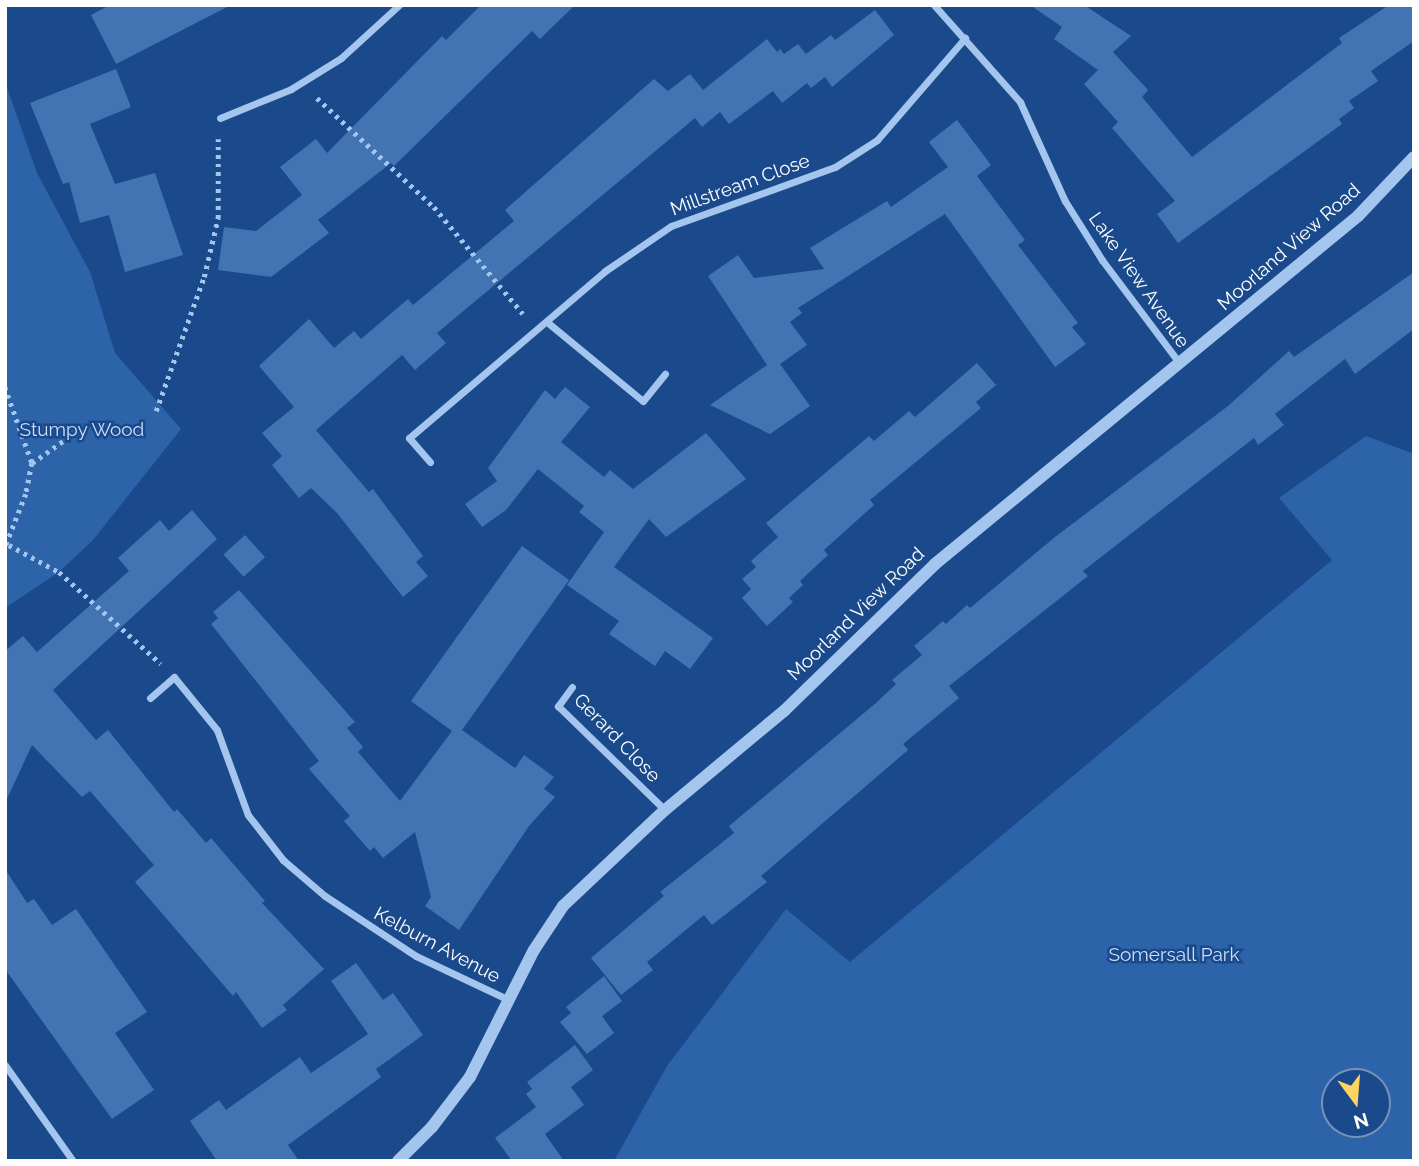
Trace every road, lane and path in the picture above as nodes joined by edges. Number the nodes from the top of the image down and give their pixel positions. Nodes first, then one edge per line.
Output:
1 (399, 5) edge
2 (934, 5) edge
3 (965, 38) junction
4 (303, 81) junction
5 (220, 118) joint
6 (1414, 157) edge
7 (547, 322) junction
8 (537, 330) junction
9 (1181, 365) junction
10 (665, 374) dead end
11 (5, 387) edge
12 (156, 411) dead end
13 (73, 434) dead end
14 (430, 462) dead end
15 (32, 463) junction
16 (7, 547) edge
17 (174, 677) junction
18 (572, 687) dead end
19 (150, 698) dead end
20 (665, 810) junction
21 (510, 1001) junction
22 (5, 1065) edge
23 (72, 1161) edge
24 (398, 1161) edge

1 - 4 street
2 - 3 street, Lake View Avenue
3 - 7 street, Millstream Close
3 - 9 street, Lake View Avenue
4 - 5 street
4 - 8 path
5 - 12 path
6 - 9 street, Moorland View Road
7 - 8 street, Millstream Close
7 - 10 street
8 - 14 street, Millstream Close
9 - 20 street, Moorland View Road
11 - 15 path
13 - 15 path
15 - 16 path
16 - 17 path
17 - 19 street
17 - 21 street, Kelburn Avenue
18 - 20 street, Gerard Close
20 - 21 street, Moorland View Road
21 - 24 street, Moorland View Road
22 - 23 street

